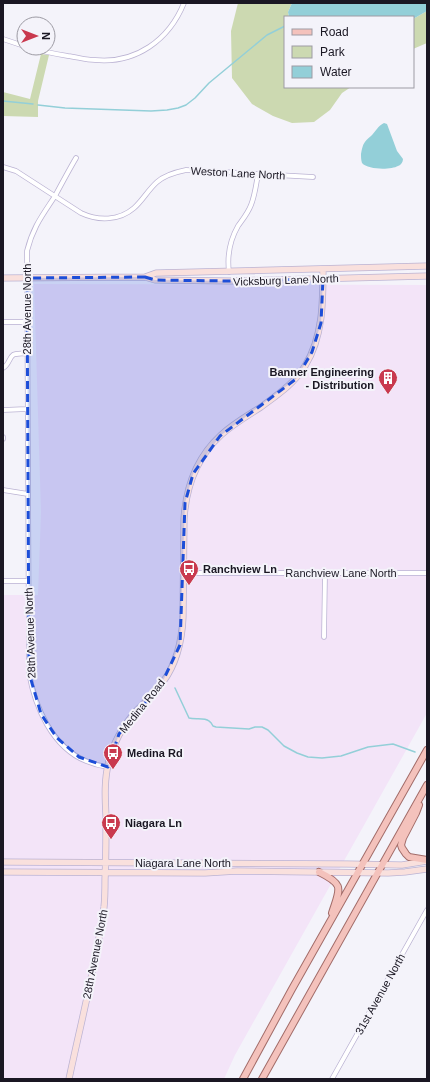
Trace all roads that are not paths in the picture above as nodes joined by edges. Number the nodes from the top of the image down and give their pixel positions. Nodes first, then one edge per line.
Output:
1 (184, 3) edge
2 (3, 39) edge
3 (16, 43) edge
4 (56, 53) edge
5 (76, 158) dead end
6 (3, 167) edge
7 (258, 174) junction
8 (313, 177) dead end
9 (54, 196) junction
10 (427, 266) edge
11 (324, 269) junction
12 (229, 272) junction
13 (427, 276) edge
14 (145, 277) junction
15 (3, 278) edge
16 (27, 278) junction
17 (323, 279) junction
18 (3, 322) edge
19 (27, 322) junction
20 (27, 353) junction
21 (3, 368) edge
22 (27, 409) junction
23 (3, 410) edge
24 (3, 490) edge
25 (28, 494) junction
26 (184, 573) junction
27 (325, 573) junction
28 (427, 573) edge
29 (3, 581) edge
30 (28, 581) junction
31 (324, 637) dead end
32 (427, 750) edge
33 (108, 767) junction
34 (427, 785) edge
35 (423, 792) junction
36 (427, 860) edge
37 (3, 862) edge
38 (106, 863) junction
39 (362, 864) junction
40 (382, 865) junction
41 (427, 869) edge
42 (3, 872) edge
43 (105, 872) junction
44 (319, 872) junction
45 (358, 872) junction
46 (378, 872) junction
47 (427, 910) edge
48 (325, 931) junction
49 (69, 1079) edge
50 (243, 1079) edge
51 (262, 1079) edge
52 (332, 1079) edge

1 - 4 street
2 - 3 street
5 - 9 street, 28th Avenue North
6 - 9 street, Weston Lane North
7 - 8 street, Weston Lane North
7 - 9 street, Weston Lane North
7 - 12 street
9 - 16 street, 28th Avenue North
10 - 11 street, Vicksburg Lane North
11 - 12 street, Vicksburg Lane North
11 - 17 street, Medina Road
12 - 14 street, Vicksburg Lane North
13 - 17 street, Vicksburg Lane North
14 - 16 street, Vicksburg Lane North
14 - 17 street, Vicksburg Lane North
15 - 16 street, Vicksburg Lane North
16 - 19 street, 28th Avenue North
17 - 26 street, Medina Road
18 - 19 street
19 - 20 street, 28th Avenue North
20 - 21 street
20 - 22 street, 28th Avenue North
22 - 23 street
22 - 25 street, 28th Avenue North
24 - 25 street
25 - 30 street, 28th Avenue North
26 - 27 street, Ranchview Lane North
26 - 33 street, Medina Road
27 - 28 street, Ranchview Lane North
27 - 31 street
29 - 30 street
30 - 33 street, 28th Avenue North
32 - 39 main road
33 - 38 street, 28th Avenue North
34 - 35 main road
35 - 36 main road
35 - 40 main road
36 - 40 street, Niagara Lane North
37 - 38 street, Niagara Lane North
38 - 39 street, Niagara Lane North
38 - 43 street, 28th Avenue North
39 - 40 street, Niagara Lane North
39 - 45 main road
40 - 46 main road
41 - 46 street, Niagara Lane North
42 - 43 street, Niagara Lane North
43 - 44 street, Niagara Lane North
43 - 49 street, 28th Avenue North
44 - 45 street, Niagara Lane North
44 - 48 main road
45 - 46 street, Niagara Lane North
45 - 48 main road
46 - 51 main road
47 - 52 street, 31st Avenue North
48 - 50 main road

